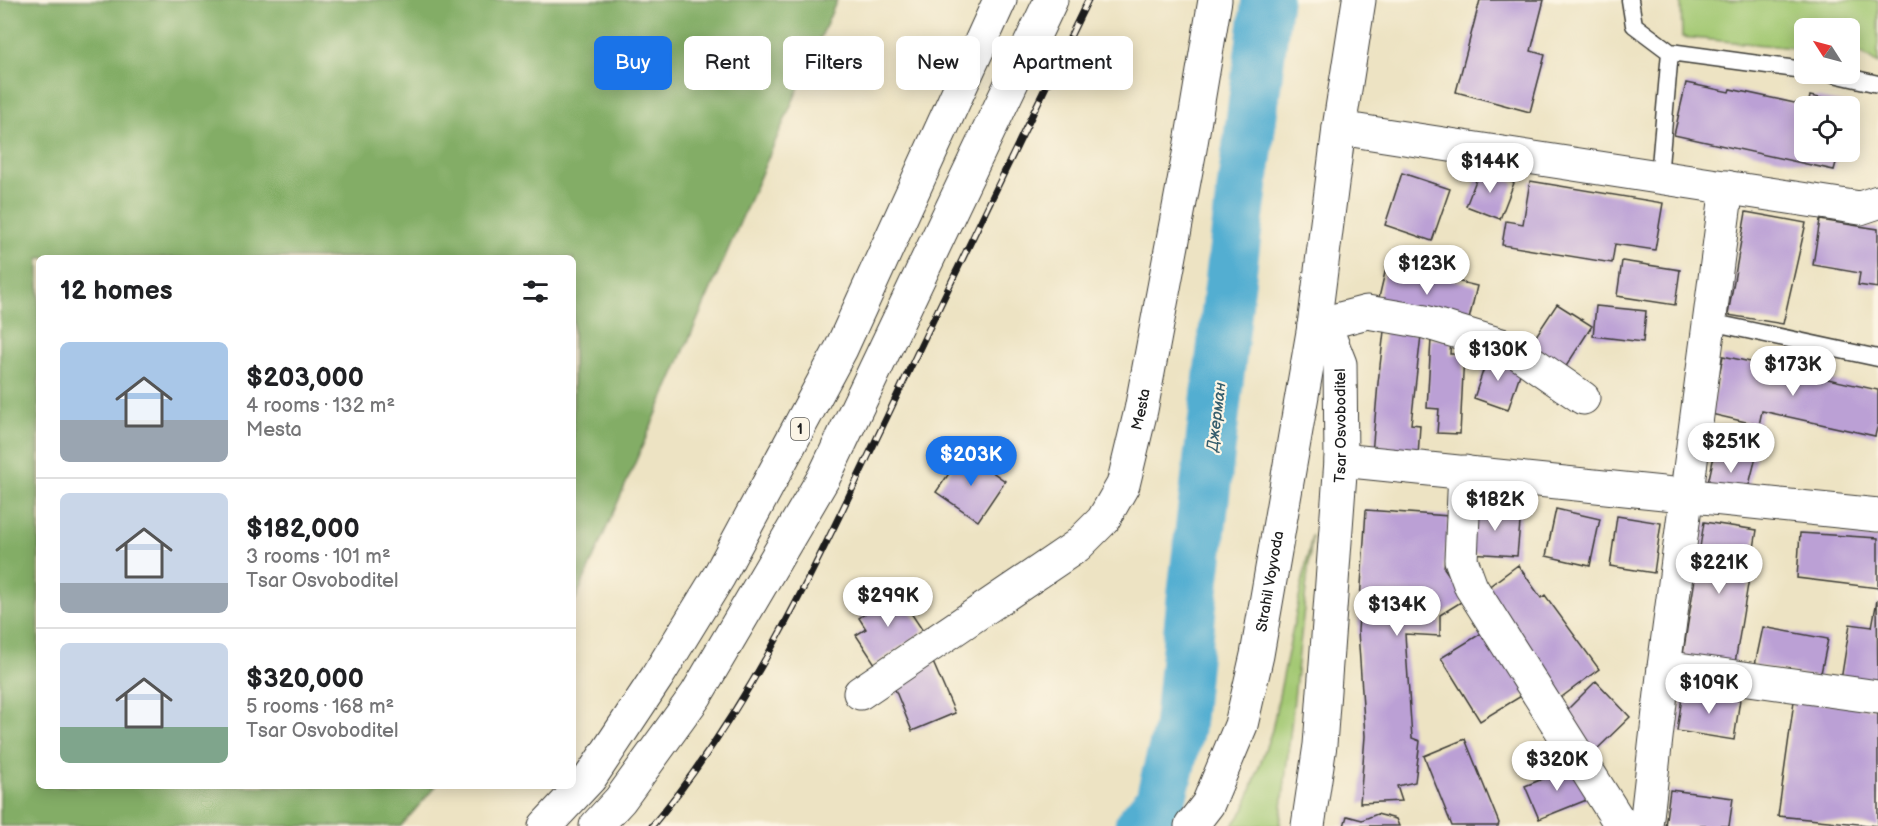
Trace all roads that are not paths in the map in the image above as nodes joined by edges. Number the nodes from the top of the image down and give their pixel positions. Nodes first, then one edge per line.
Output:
1 (1000, 0) edge
2 (1051, 0) edge
3 (1215, 0) edge
4 (1359, 0) edge
5 (1630, 0) edge
6 (1670, 52) junction
7 (1794, 69) edge
8 (1860, 80) edge
9 (1878, 84) edge
10 (1339, 128) junction
11 (1659, 177) junction
12 (1727, 188) junction
13 (1878, 202) edge
14 (1710, 322) junction
15 (1314, 326) junction
16 (1878, 358) edge
17 (1583, 398) dead end
18 (1341, 460) junction
19 (1465, 472) junction
20 (1688, 496) junction
21 (1878, 514) edge
22 (1664, 667) junction
23 (860, 693) dead end
24 (1878, 697) edge
25 (545, 826) edge
26 (596, 826) edge
27 (1191, 826) edge
28 (1308, 826) edge
29 (1622, 826) edge
30 (1646, 826) edge

1 - 25 street, 1
2 - 26 street
3 - 23 street, Mesta
4 - 10 street
5 - 6 lane
6 - 7 lane
6 - 11 lane
8 - 9 lane
10 - 11 street
10 - 15 street
11 - 12 street
12 - 13 street
12 - 14 street
14 - 16 lane
14 - 20 street
15 - 17 street
15 - 18 street, Tsar Osvoboditel
15 - 27 street, Strahil Voyvoda
18 - 19 street
18 - 28 street, Tsar Osvoboditel
19 - 20 street
19 - 29 street
20 - 21 street
20 - 22 street
22 - 24 street
22 - 30 street

